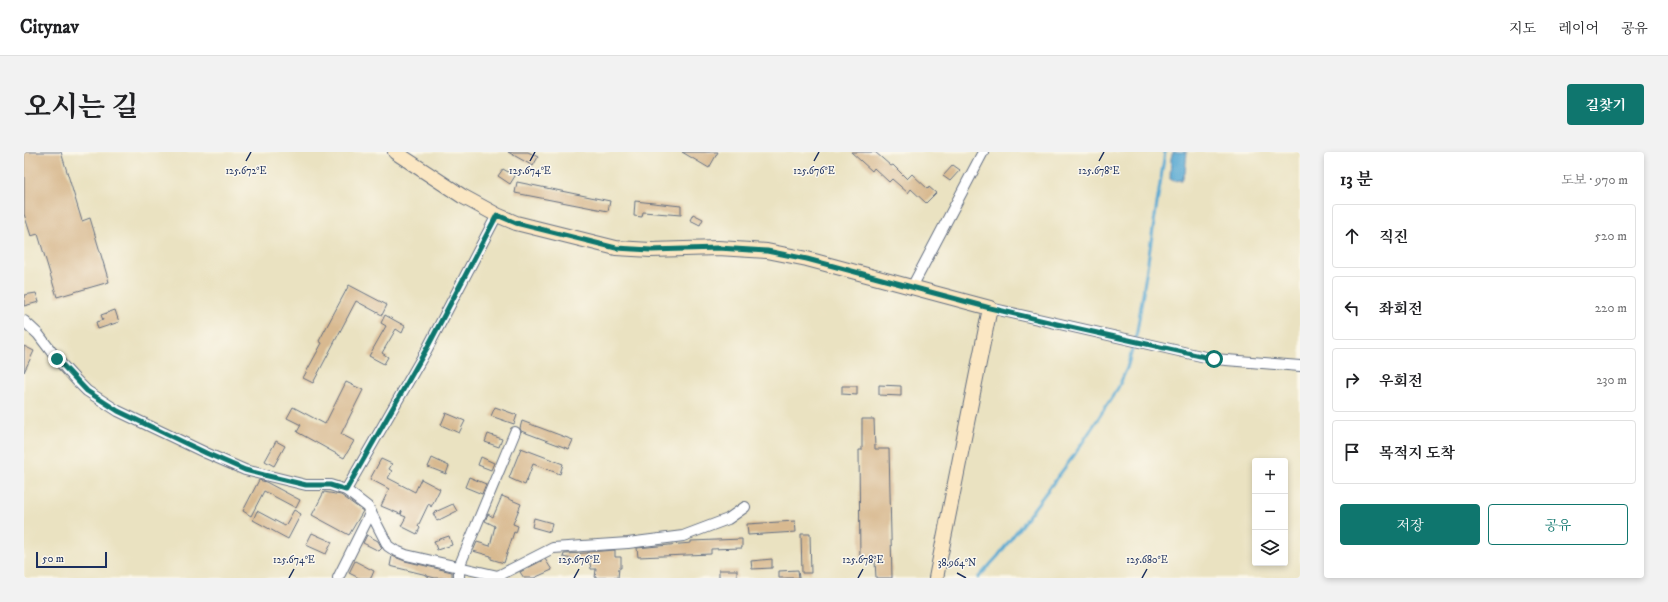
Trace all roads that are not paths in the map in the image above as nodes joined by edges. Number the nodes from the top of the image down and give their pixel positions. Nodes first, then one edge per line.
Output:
1 (395, 152) edge
2 (983, 152) edge
3 (497, 215) junction
4 (912, 287) junction
5 (990, 308) junction
6 (24, 321) edge
7 (1300, 366) edge
8 (515, 432) dead end
9 (346, 490) junction
10 (745, 507) dead end
11 (371, 512) junction
12 (458, 567) junction
13 (499, 577) edge
14 (338, 578) edge
15 (459, 578) edge
16 (936, 578) edge

1 - 3 main road
2 - 4 street
3 - 4 main road
3 - 9 street
4 - 5 main road
5 - 7 street
5 - 16 main road
6 - 9 street
8 - 12 street
9 - 11 street
10 - 13 street
11 - 12 street
11 - 14 street
12 - 13 street
12 - 15 street

